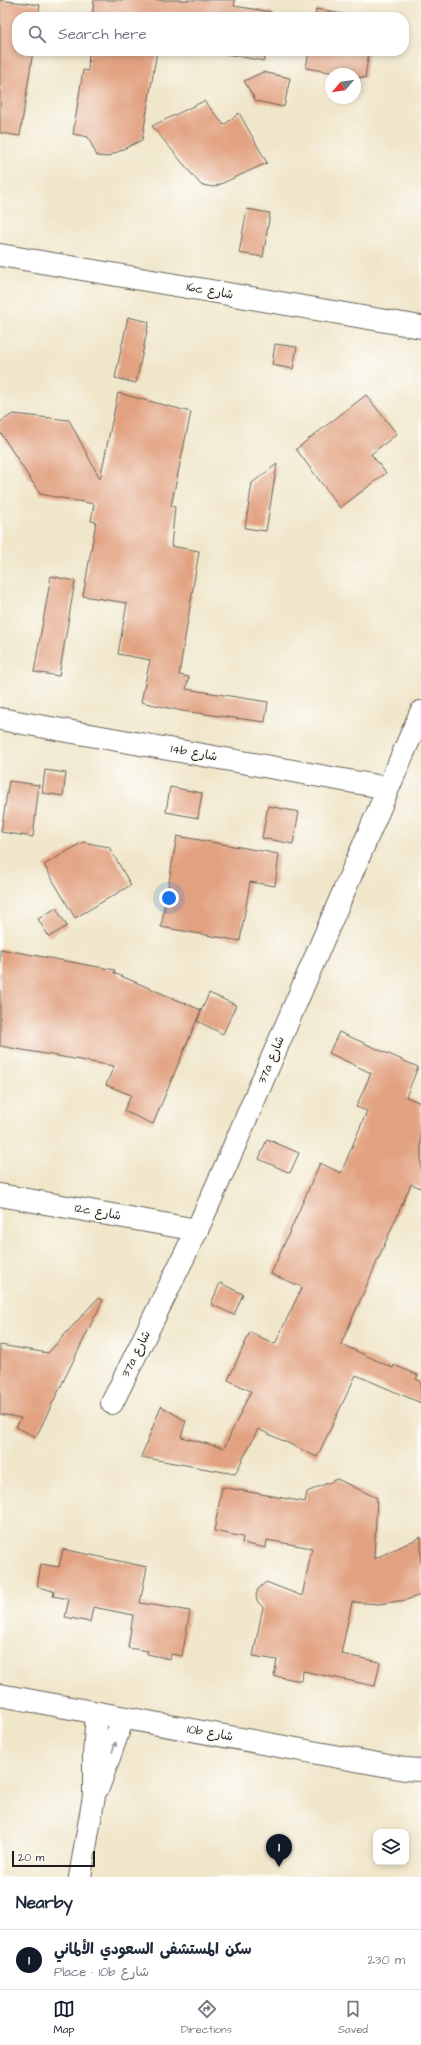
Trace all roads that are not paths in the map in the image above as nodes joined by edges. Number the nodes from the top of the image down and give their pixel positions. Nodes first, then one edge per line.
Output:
1 (0, 255) edge
2 (421, 327) edge
3 (421, 712) edge
4 (0, 719) edge
5 (388, 788) junction
6 (0, 1195) edge
7 (196, 1230) junction
8 (112, 1403) dead end
9 (0, 1695) edge
10 (97, 1714) junction
11 (123, 1718) junction
12 (421, 1770) edge
13 (94, 1796) junction
14 (80, 1877) edge

1 - 2 street, 16c شارع
3 - 5 street, 37a شارع
4 - 5 street, 14b شارع
5 - 7 street, 37a شارع
6 - 7 street, 12c شارع
7 - 8 street, 37a شارع
9 - 10 street, 10b شارع
10 - 11 street, 10b شارع
10 - 13 street
11 - 12 street, 10b شارع
13 -> 11 street
13 - 14 street

